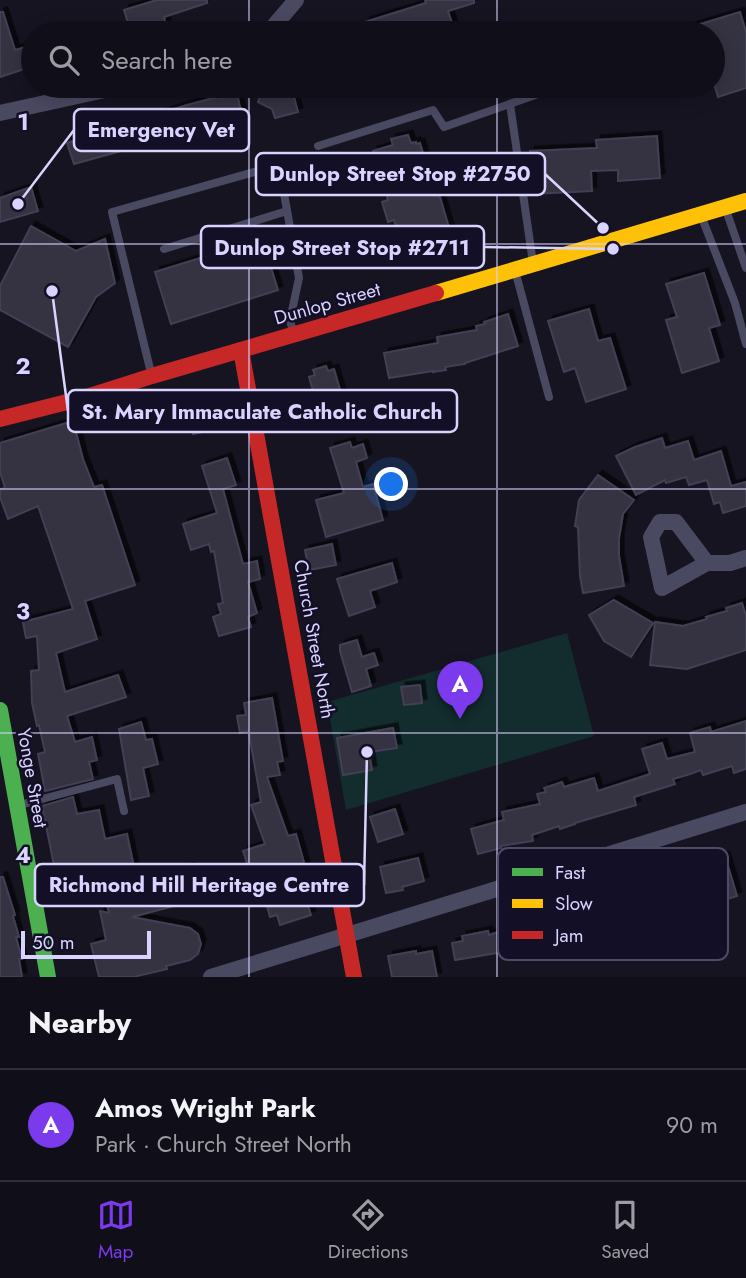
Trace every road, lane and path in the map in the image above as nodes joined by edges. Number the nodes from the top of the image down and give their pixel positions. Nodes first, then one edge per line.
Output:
1 (296, 0) edge
2 (278, 21) edge
3 (68, 98) edge
4 (527, 98) edge
5 (510, 104) junction
6 (0, 113) edge
7 (318, 146) dead end
8 (746, 201) edge
9 (725, 207) junction
10 (287, 211) junction
11 (701, 215) junction
12 (164, 249) dead end
13 (534, 265) junction
14 (746, 268) edge
15 (515, 271) junction
16 (294, 335) junction
17 (746, 344) edge
18 (241, 350) junction
19 (152, 376) junction
20 (549, 397) dead end
21 (0, 419) edge
22 (746, 558) edge
23 (707, 563) dead end
24 (0, 710) edge
25 (5, 767) edge
26 (17, 806) junction
27 (124, 811) dead end
28 (746, 812) edge
29 (628, 848) edge
30 (498, 888) edge
31 (346, 934) junction
32 (48, 977) edge
33 (211, 977) edge
34 (354, 977) edge

1 - 2 street
3 - 6 street
4 - 5 lane
5 - 7 lane
5 - 13 lane
8 - 9 street, Dunlop Street
9 - 11 street, Dunlop Street
9 - 14 lane
10 - 12 lane
10 - 16 lane
10 - 19 lane
11 - 13 street, Dunlop Street
11 - 17 lane
13 - 15 street, Dunlop Street
15 - 16 street, Dunlop Street
15 - 20 lane
16 - 18 street, Dunlop Street
18 - 19 street, Dunlop Street
18 - 31 street, Church Street North
19 - 21 street, Dunlop Street
22 - 23 street
24 - 25 street, Yonge Street
25 - 26 street, Yonge Street
26 - 27 lane
26 - 32 street, Yonge Street
28 - 29 street
30 - 31 street
31 - 33 street
31 - 34 street, Church Street North

